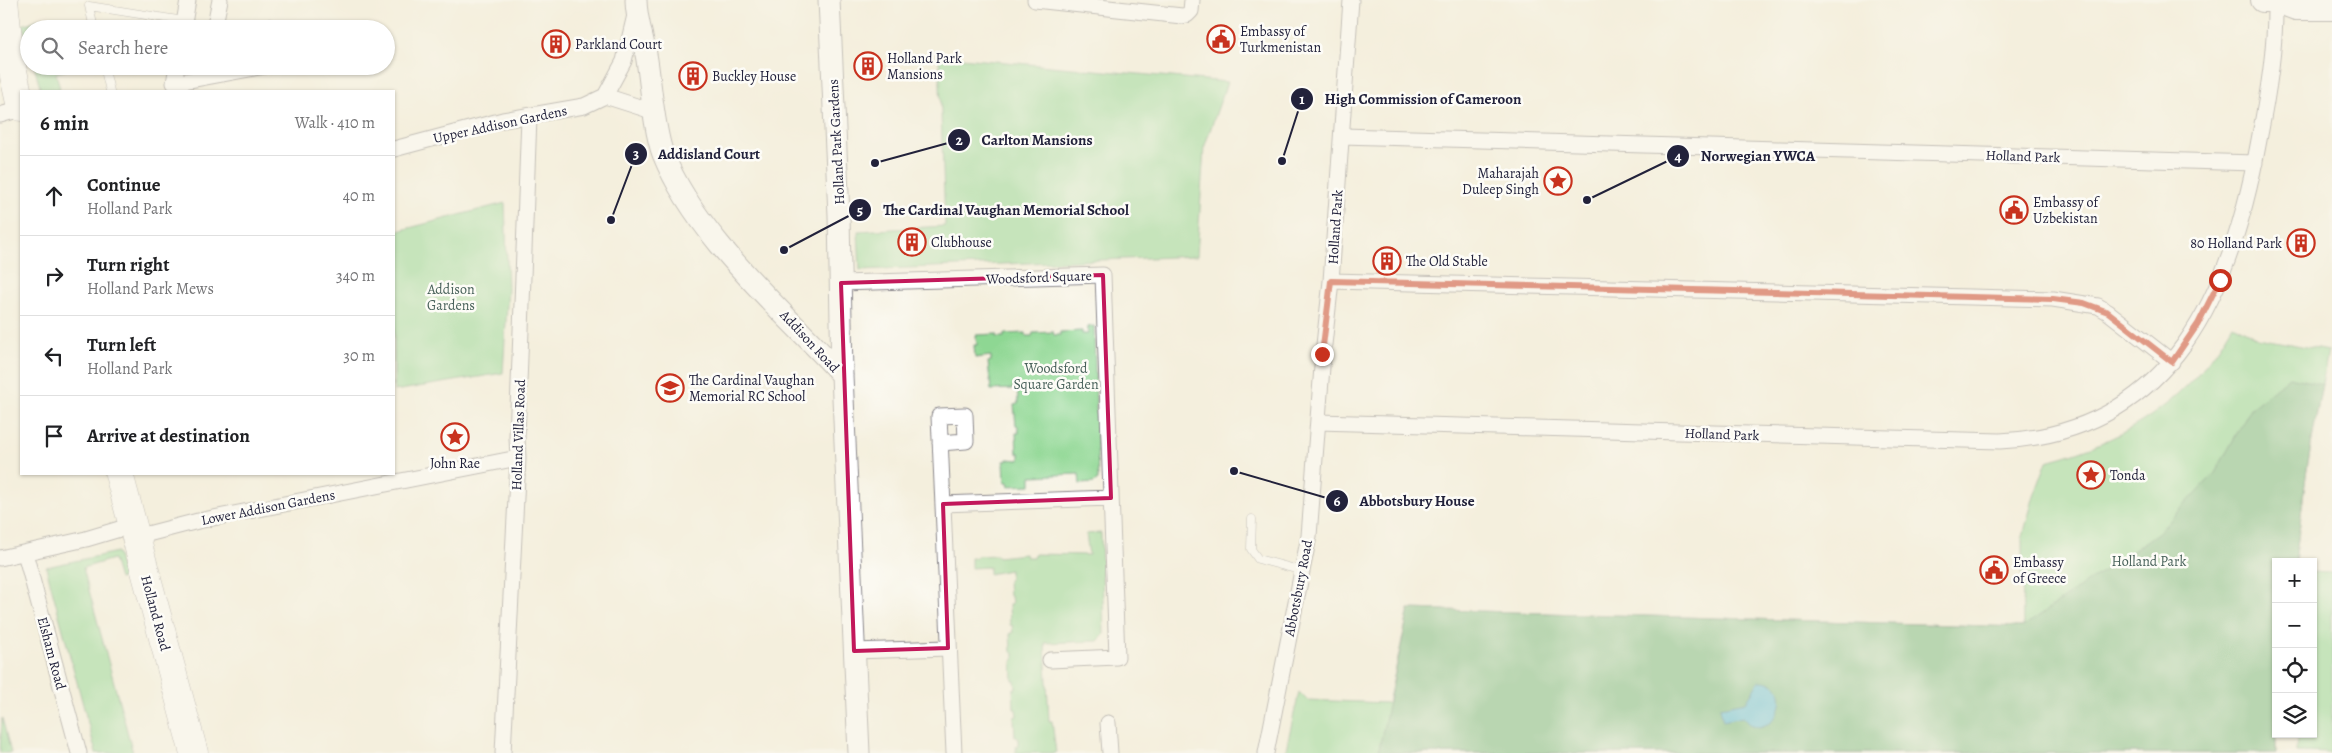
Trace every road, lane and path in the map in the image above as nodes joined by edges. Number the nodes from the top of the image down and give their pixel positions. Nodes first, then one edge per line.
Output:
1 (4, 0) edge
2 (188, 0) edge
3 (220, 0) edge
4 (829, 0) edge
5 (1035, 0) edge
6 (1192, 0) edge
7 (1352, 0) edge
8 (2263, 0) edge
9 (2275, 0) edge
10 (636, 6) edge
11 (2332, 8) edge
12 (92, 20) edge
13 (159, 20) edge
14 (185, 20) edge
15 (216, 20) edge
16 (5, 54) edge
17 (106, 75) edge
18 (175, 75) edge
19 (195, 75) edge
20 (110, 90) edge
21 (605, 96) junction
22 (20, 105) edge
23 (20, 108) edge
24 (655, 112) junction
25 (0, 115) edge
26 (529, 117) junction
27 (1342, 136) junction
28 (395, 148) edge
29 (2255, 163) junction
30 (1331, 281) junction
31 (841, 283) junction
32 (2172, 362) junction
33 (842, 375) junction
34 (1318, 422) junction
35 (940, 443) dead end
36 (518, 458) junction
37 (119, 475) edge
38 (1110, 498) junction
39 (943, 504) junction
40 (1252, 519) dead end
41 (134, 531) junction
42 (25, 553) junction
43 (0, 558) edge
44 (1303, 571) junction
45 (948, 648) junction
46 (854, 651) junction
47 (1050, 660) dead end
48 (1108, 723) dead end
49 (79, 753) edge
50 (194, 753) edge
51 (503, 753) edge
52 (859, 753) edge
53 (954, 753) edge
54 (1110, 753) edge
55 (1266, 753) edge

1 - 16 highway
2 - 14 street
3 - 15 street
4 - 31 street, Holland Park Gardens
5 - 6 street
7 - 27 street, Holland Park
8 - 9 main road
9 - 11 main road
9 - 29 street, Holland Park
10 - 21 street
10 - 24 street, Addison Road
12 - 13 lane
16 - 22 highway
17 - 20 lane
18 - 19 street
21 - 24 street
21 - 26 street, Upper Addison Gardens
23 - 25 street
24 - 33 street, Addison Road
26 - 28 street, Upper Addison Gardens
26 - 36 street, Holland Villas Road
27 - 29 street, Holland Park
27 - 30 street, Holland Park
29 - 32 street, Holland Park
30 - 32 street
30 - 34 street, Holland Park
31 - 33 street, Holland Park Gardens
31 - 38 street, Woodsford Square
32 - 34 street, Holland Park
33 - 46 street, Addison Road
34 - 44 street, Abbotsbury Road
35 - 39 street
36 - 41 street, Lower Addison Gardens
36 - 51 street, Holland Villas Road
37 - 41 highway, Holland Road
38 - 39 street
38 - 47 street, Woodsford Square
39 - 45 street
40 - 44 lane
41 - 42 street, Lower Addison Gardens
41 - 50 highway, Holland Road
42 - 43 street, Lower Addison Gardens
42 - 49 street, Elsham Road
44 - 55 street, Abbotsbury Road
45 - 46 street
45 - 53 street
46 - 52 street, Addison Road
48 - 54 street

